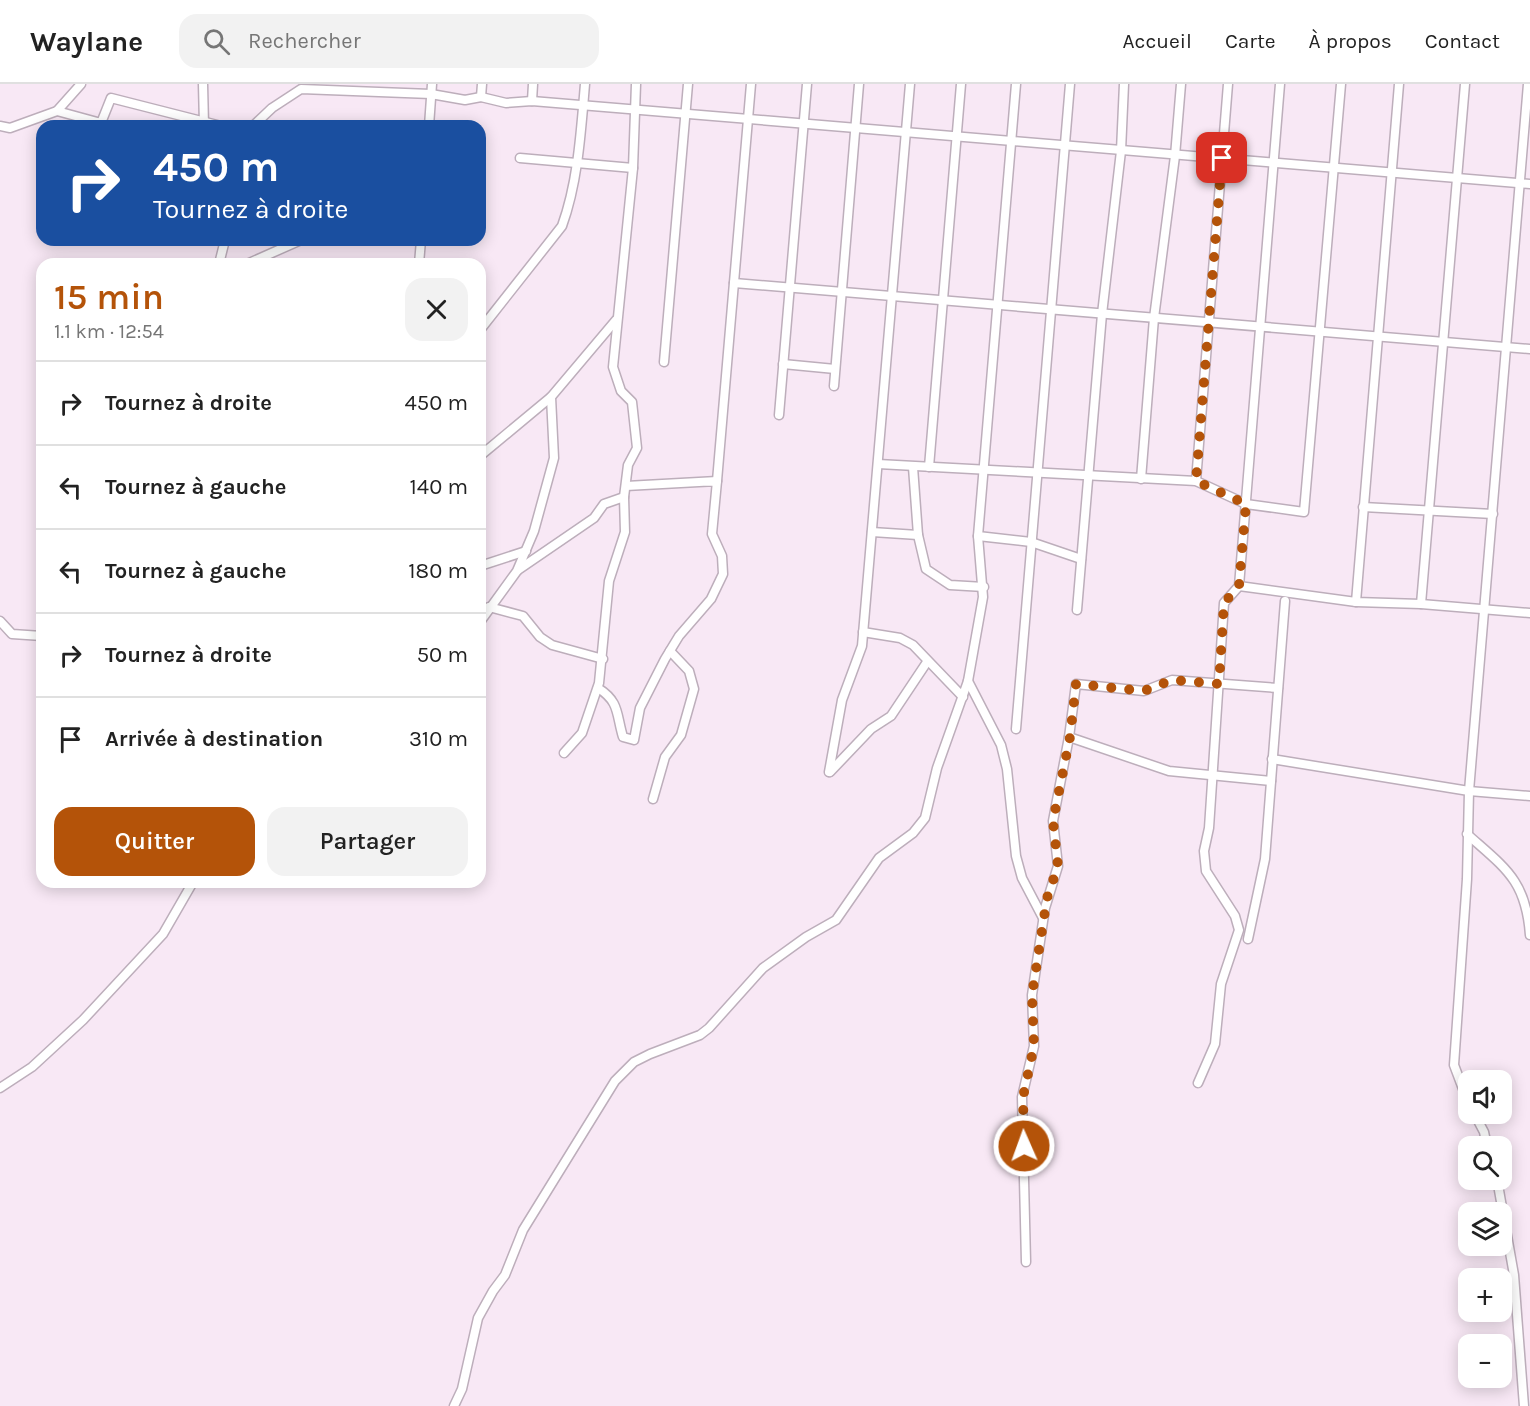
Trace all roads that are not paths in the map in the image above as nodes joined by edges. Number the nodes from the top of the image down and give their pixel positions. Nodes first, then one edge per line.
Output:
1 (81, 84) edge
2 (204, 84) edge
3 (432, 84) edge
4 (482, 84) edge
5 (533, 84) edge
6 (585, 84) edge
7 (636, 84) edge
8 (687, 84) edge
9 (751, 84) edge
10 (807, 84) edge
11 (859, 84) edge
12 (910, 84) edge
13 (961, 84) edge
14 (1016, 84) edge
15 (1070, 84) edge
16 (1124, 84) edge
17 (1181, 84) edge
18 (1228, 84) edge
19 (1280, 84) edge
20 (1341, 84) edge
21 (1399, 84) edge
22 (1465, 84) edge
23 (1528, 84) edge
24 (431, 94) junction
25 (481, 97) junction
26 (532, 101) junction
27 (583, 106) junction
28 (634, 110) junction
29 (57, 111) junction
30 (685, 114) junction
31 (748, 119) junction
32 (90, 120) edge
33 (102, 120) edge
34 (190, 120) edge
35 (204, 120) edge
36 (259, 120) edge
37 (429, 120) edge
38 (804, 124) junction
39 (0, 126) edge
40 (855, 128) junction
41 (906, 132) junction
42 (957, 136) junction
43 (1011, 141) junction
44 (1065, 145) junction
45 (1121, 151) junction
46 (1175, 156) junction
47 (520, 158) dead end
48 (1222, 158) junction
49 (576, 163) junction
50 (1274, 163) junction
51 (633, 168) junction
52 (1334, 168) junction
53 (1392, 172) junction
54 (1456, 178) junction
55 (1520, 183) junction
56 (1530, 184) edge
57 (287, 246) edge
58 (260, 258) edge
59 (734, 283) junction
60 (790, 288) junction
61 (842, 292) junction
62 (892, 296) junction
63 (943, 300) junction
64 (997, 305) junction
65 (1051, 309) junction
66 (1102, 314) junction
67 (1154, 318) junction
68 (616, 320) junction
69 (486, 322) edge
70 (1209, 322) junction
71 (1260, 327) junction
72 (1320, 332) junction
73 (1378, 336) junction
74 (1443, 342) junction
75 (1507, 347) junction
76 (1530, 349) edge
77 (664, 362) dead end
78 (783, 364) junction
79 (835, 369) junction
80 (834, 386) dead end
81 (551, 397) junction
82 (779, 415) dead end
83 (486, 451) edge
84 (878, 464) junction
85 (913, 467) junction
86 (929, 467) junction
87 (983, 471) junction
88 (1037, 472) junction
89 (1088, 474) junction
90 (1141, 479) junction
91 (717, 481) junction
92 (1196, 481) junction
93 (626, 486) junction
94 (624, 497) junction
95 (1246, 504) junction
96 (1364, 507) junction
97 (1429, 509) junction
98 (1493, 514) junction
99 (872, 532) junction
100 (918, 536) junction
101 (978, 536) junction
102 (1031, 543) junction
103 (525, 550) junction
104 (1081, 559) junction
105 (486, 564) edge
106 (517, 571) junction
107 (1239, 586) junction
108 (984, 588) junction
109 (1285, 601) dead end
110 (1356, 602) junction
111 (1420, 604) junction
112 (489, 607) junction
113 (1485, 609) junction
114 (1077, 610) dead end
115 (486, 612) edge
116 (1530, 613) edge
117 (0, 621) edge
118 (863, 632) junction
119 (36, 635) edge
120 (670, 651) junction
121 (603, 659) junction
122 (927, 662) junction
123 (968, 681) junction
124 (1219, 684) junction
125 (598, 688) junction
126 (1278, 688) junction
127 (963, 697) junction
128 (1016, 729) dead end
129 (1070, 737) junction
130 (564, 753) dead end
131 (1272, 759) junction
132 (1212, 777) junction
133 (1271, 781) junction
134 (1469, 791) junction
135 (1530, 796) edge
136 (653, 800) dead end
137 (1467, 834) junction
138 (190, 888) edge
139 (1044, 918) junction
140 (1530, 935) edge
141 (1248, 939) dead end
142 (1458, 1076) edge
143 (1198, 1083) dead end
144 (0, 1088) edge
145 (1499, 1190) edge
146 (1026, 1262) dead end
147 (454, 1406) edge
148 (1524, 1406) edge

1 - 29 street
2 - 35 street
3 - 24 street
4 - 25 street
5 - 26 street
6 - 27 street
7 - 28 street
8 - 30 street
9 - 31 street
10 - 38 street
11 - 40 street
12 - 41 street
13 - 42 street
14 - 43 street
15 - 44 street
16 - 45 street
17 - 46 street
18 - 48 street
19 - 50 street
20 - 52 street
21 - 53 street
22 - 54 street
23 - 55 street
24 - 25 street
24 - 36 street
24 - 37 street
25 - 26 street
26 - 27 street
27 - 28 street
27 - 49 street
28 - 30 street
28 - 51 street
29 - 32 street
29 - 39 street
30 - 31 street
30 - 77 street
31 - 38 street
31 - 59 street
33 - 34 street
38 - 40 street
38 - 60 street
40 - 41 street
40 - 61 street
41 - 42 street
41 - 62 street
42 - 43 street
42 - 63 street
43 - 44 street
43 - 64 street
44 - 45 street
44 - 65 street
45 - 46 street
45 - 66 street
46 - 48 street
46 - 67 street
47 - 49 street
48 - 50 street
48 - 70 street
49 - 51 street
49 - 69 street
50 - 52 street
50 - 71 street
51 - 68 street
52 - 53 street
52 - 72 street
53 - 54 street
53 - 73 street
54 - 55 street
54 - 74 street
55 - 56 street
55 - 75 street
57 - 58 street
59 - 60 street
59 - 91 street
60 - 61 street
60 - 78 street
61 - 62 street
61 - 79 street
62 - 63 street
62 - 84 street
63 - 64 street
63 - 86 street
64 - 65 street
64 - 87 street
65 - 66 street
65 - 88 street
66 - 67 street
66 - 89 street
67 - 70 street
67 - 90 street
68 - 81 street
68 - 93 street
70 - 71 street
70 - 92 street
71 - 72 street
71 - 95 street
72 - 73 street
72 - 95 street
73 - 74 street
73 - 96 street
74 - 75 street
74 - 97 street
75 - 76 street
75 - 98 street
78 - 79 street
78 - 82 street
79 - 80 street
81 - 83 street
81 - 103 street
84 - 85 street
84 - 99 street
85 - 86 street
85 - 100 street
86 - 87 street
87 - 88 street
87 - 101 street
88 - 89 street
88 - 102 street
89 - 90 street
89 - 104 street
90 - 92 street
91 - 93 street
91 - 120 street
92 - 95 street
93 - 94 street
94 - 106 street
94 - 121 street
95 - 107 street
96 - 97 street
96 - 110 street
97 - 98 street
97 - 111 street
98 - 113 street
99 - 100 street
99 - 118 street
100 - 108 street
101 - 102 street
101 - 108 street
102 - 104 street
102 - 128 street
103 - 105 street
103 - 106 street
104 - 114 street
106 - 112 street
107 - 110 street
107 - 124 street
108 - 123 street
109 - 126 street
110 - 111 street
111 - 113 street
112 - 115 street
112 - 121 street
113 - 116 street
113 - 134 street
117 - 119 street
118 - 122 street
118 - 122 street
120 - 125 street
120 - 136 street
121 - 125 street
122 - 127 street
123 - 127 street
123 - 139 street
124 - 126 street
124 - 129 street
124 - 132 street
125 - 130 street
126 - 131 street
127 - 147 street
129 - 132 street
129 - 139 street
131 - 133 street
131 - 134 street
132 - 133 street
132 - 143 street
133 - 141 street
134 - 135 street
134 - 137 street
137 - 140 street
137 - 142 street
138 - 144 street
139 - 146 street
145 - 148 street

